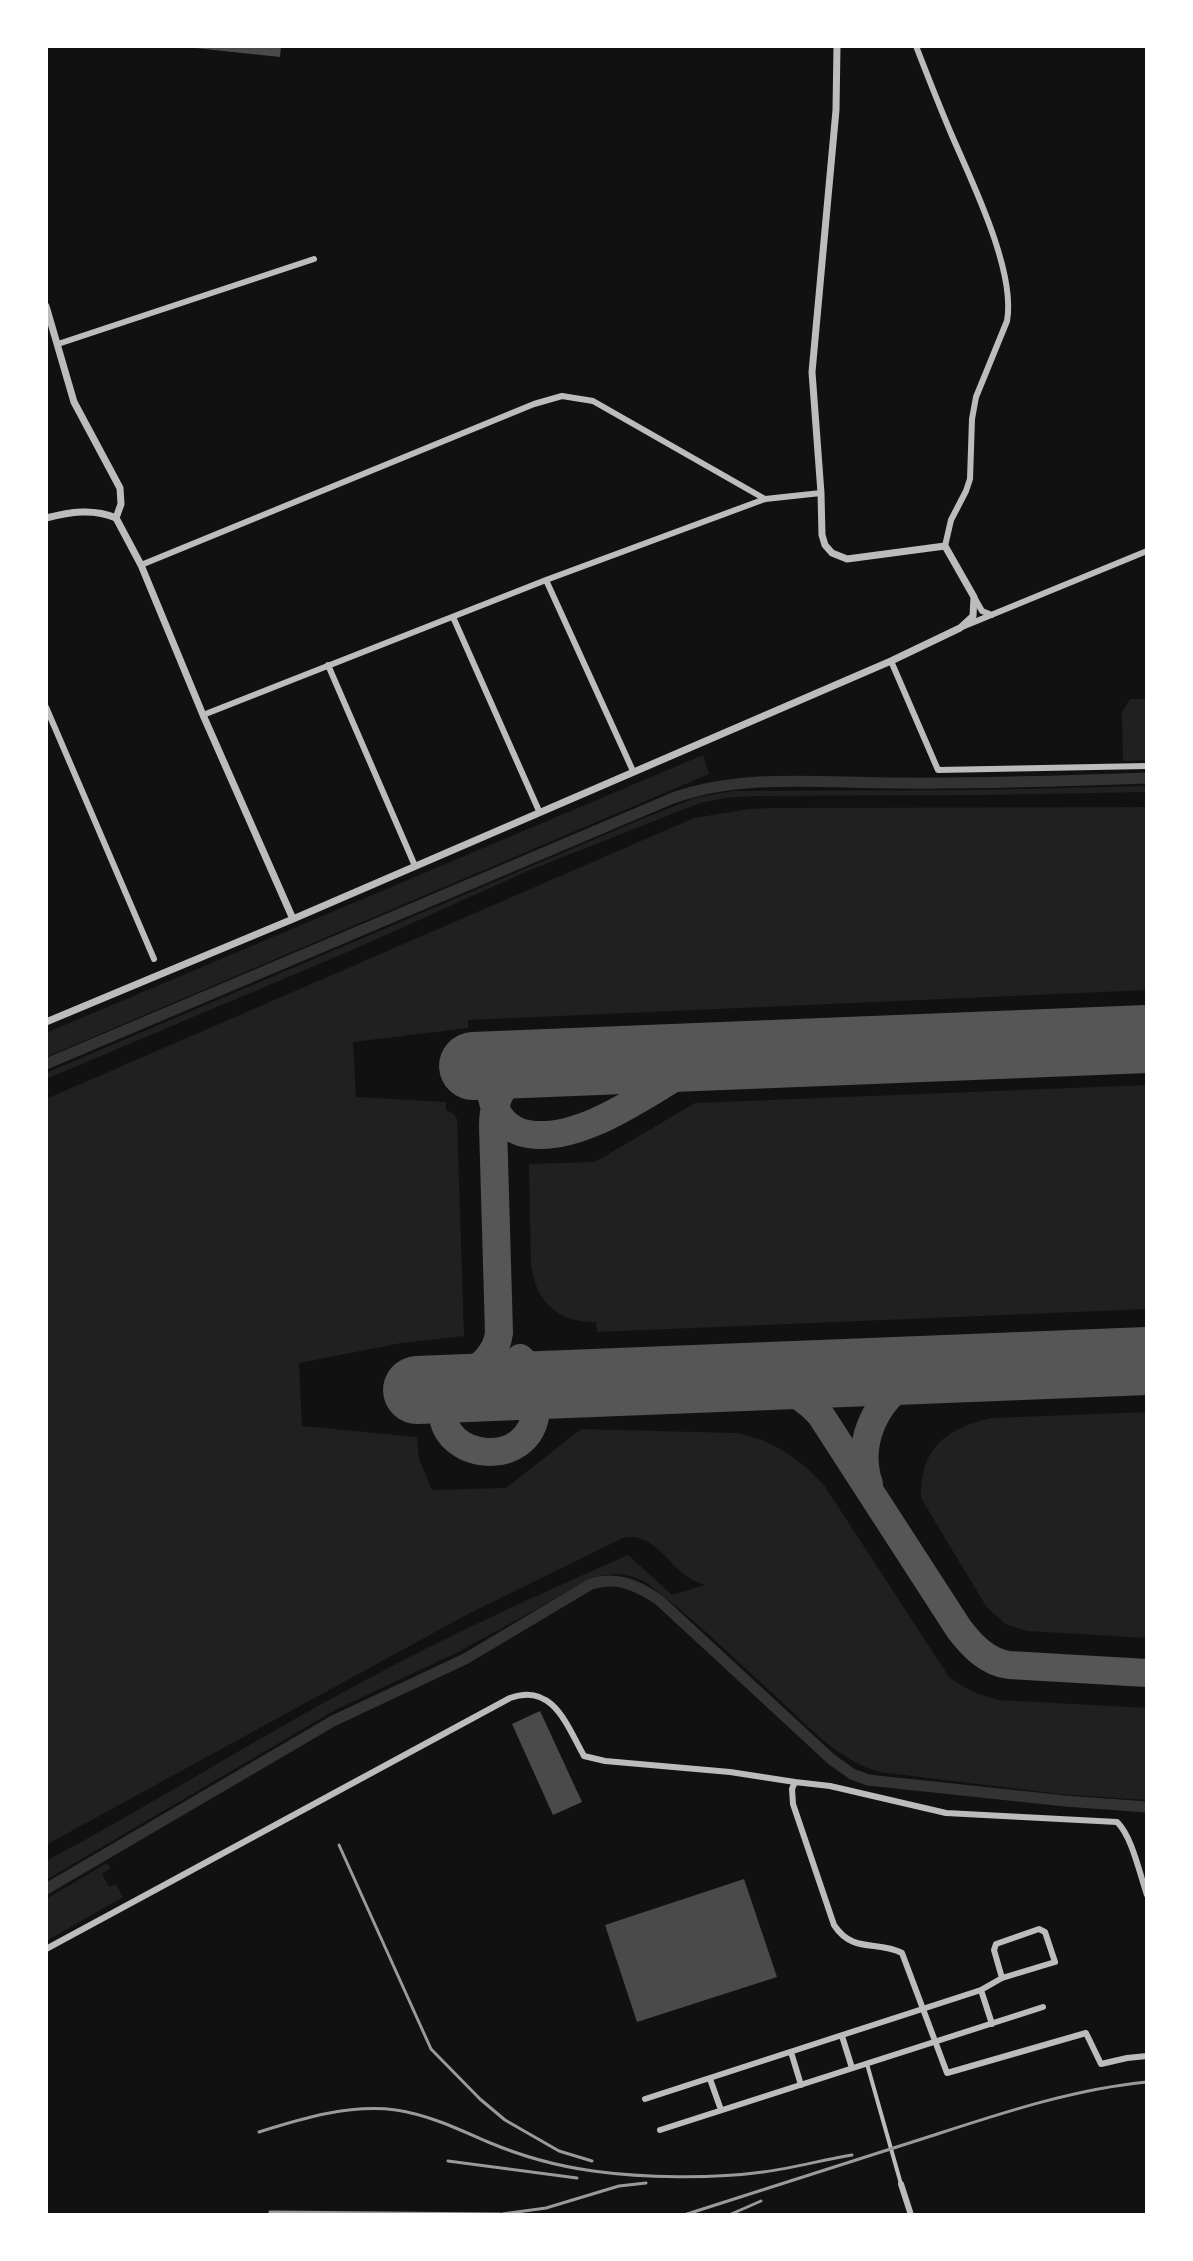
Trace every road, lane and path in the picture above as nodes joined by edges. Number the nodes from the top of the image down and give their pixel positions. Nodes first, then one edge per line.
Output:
1 (837, 46) edge
2 (916, 46) edge
3 (314, 259) dead end
4 (46, 306) edge
5 (58, 344) junction
6 (821, 493) junction
7 (765, 499) junction
8 (46, 518) edge
9 (116, 518) junction
10 (945, 546) junction
11 (1147, 551) edge
12 (141, 565) junction
13 (546, 580) junction
14 (974, 597) junction
15 (992, 615) junction
16 (453, 617) junction
17 (961, 628) junction
18 (891, 661) junction
19 (328, 665) junction
20 (46, 707) edge
21 (203, 715) junction
22 (1147, 766) edge
23 (633, 771) junction
24 (539, 811) junction
25 (415, 866) junction
26 (293, 919) junction
27 (154, 959) dead end
28 (46, 1022) edge
29 (795, 1782) junction
30 (1147, 1895) edge
31 (46, 1949) edge
32 (1002, 1978) junction
33 (981, 1990) junction
34 (1043, 2007) dead end
35 (924, 2008) junction
36 (992, 2024) junction
37 (842, 2036) junction
38 (936, 2041) junction
39 (791, 2052) junction
40 (1147, 2056) edge
41 (867, 2063) junction
42 (852, 2068) junction
43 (710, 2079) junction
44 (801, 2085) junction
45 (645, 2099) dead end
46 (721, 2110) junction
47 (660, 2130) dead end
48 (901, 2184) joint
49 (911, 2215) edge

1 - 6 street
2 - 10 street
3 - 5 street
4 - 5 street
5 - 9 street
6 - 7 street
6 - 10 street
7 - 12 street
7 - 13 street
8 - 9 street
9 - 12 street
10 - 14 street
11 - 15 street
12 - 21 street
13 - 16 street
13 - 23 street
14 - 15 street
14 - 17 street
15 - 17 street
16 - 19 street
16 - 24 street
17 - 18 street
18 - 22 street
18 - 23 street
19 - 21 street
19 - 25 street
20 - 27 street
21 - 26 street
23 - 24 street
24 - 25 street
25 - 26 street
26 - 28 street
29 - 30 street
29 - 31 street
29 - 35 street
32 - 32 street
32 - 33 street
33 - 35 street
33 - 36 street
34 - 36 street
35 - 37 street
35 - 38 street
36 - 38 street
37 - 39 street
37 - 42 street
38 - 40 street
38 - 41 street
39 - 43 street
39 - 44 street
41 - 42 street
41 - 48 street
42 - 44 street
43 - 45 street
43 - 46 street
44 - 46 street
46 - 47 street
48 - 49 street

